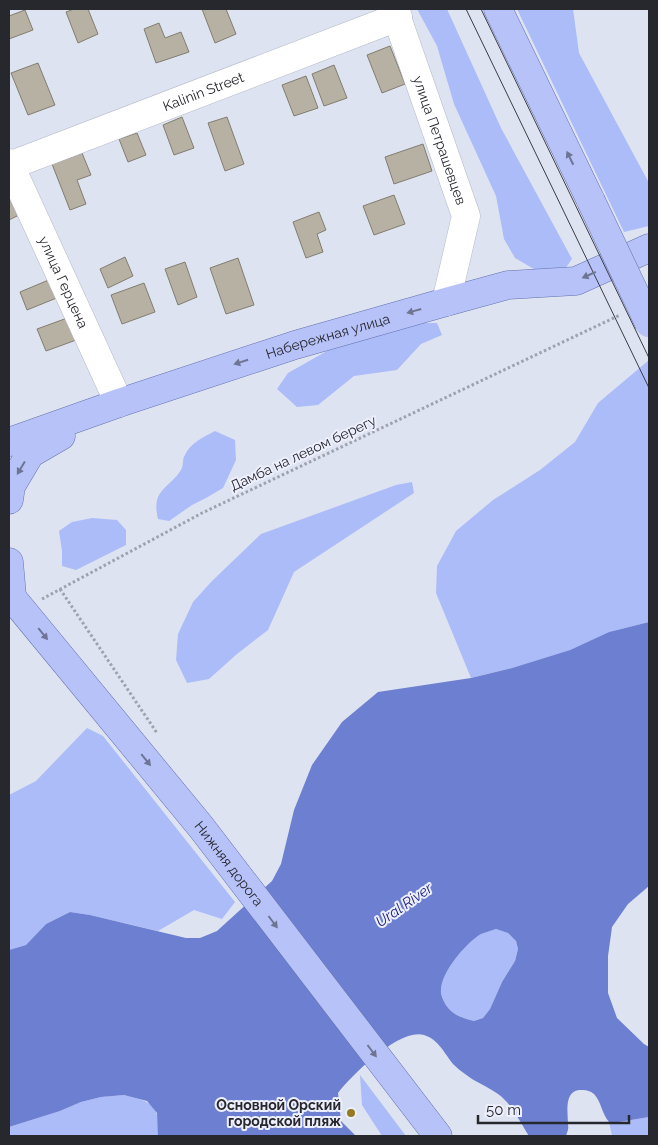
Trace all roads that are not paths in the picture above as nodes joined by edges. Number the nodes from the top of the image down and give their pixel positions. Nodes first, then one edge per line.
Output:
1 (498, 9) edge
2 (396, 13) edge
3 (9, 164) edge
4 (649, 248) edge
5 (446, 302) junction
6 (649, 323) edge
7 (119, 403) junction
8 (9, 442) edge
9 (9, 500) edge
10 (9, 562) edge
11 (15, 600) edge
12 (438, 1136) edge

6 -> 1 main road, bridge
2 - 3 street, Kalinin Street
2 - 5 street, улица Петрашевцев
3 - 7 street, улица Герцена
4 -> 5 main road, Набережная улица
5 -> 7 main road, Набережная улица
7 - 8 main road, Набережная улица
7 -> 9 main road
10 - 11 main road
11 -> 12 main road, Нижняя дорога

